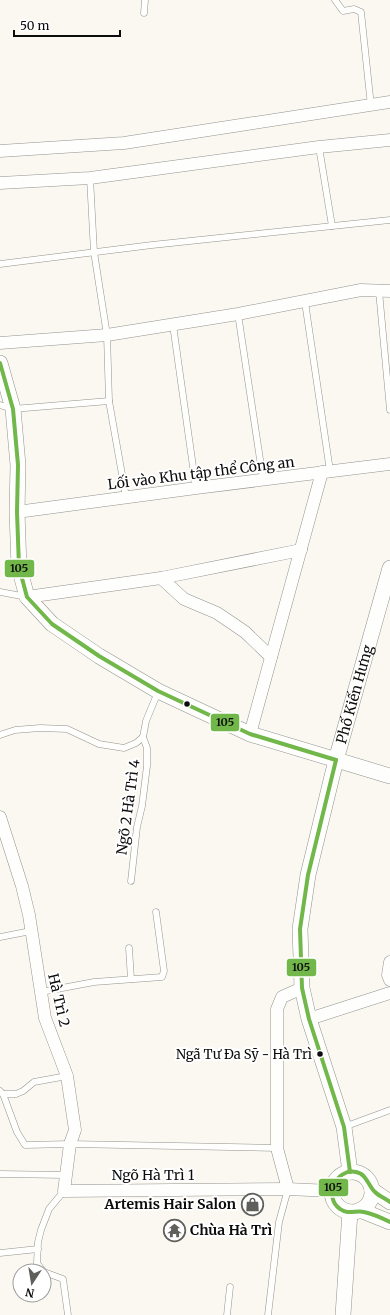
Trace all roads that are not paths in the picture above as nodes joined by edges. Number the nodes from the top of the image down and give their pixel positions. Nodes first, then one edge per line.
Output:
1 (145, 0) edge
2 (335, 0) edge
3 (144, 13) dead end
4 (390, 102) edge
5 (371, 106) junction
6 (390, 140) edge
7 (319, 147) junction
8 (0, 151) edge
9 (90, 178) junction
10 (0, 183) edge
11 (390, 220) edge
12 (332, 226) junction
13 (94, 252) junction
14 (0, 264) edge
15 (384, 291) edge
16 (305, 302) junction
17 (238, 314) junction
18 (173, 325) junction
19 (107, 335) junction
20 (0, 343) edge
21 (0, 363) edge
22 (388, 374) edge
23 (110, 401) junction
24 (6, 407) edge
25 (390, 410) edge
26 (390, 464) edge
27 (326, 472) junction
28 (263, 479) junction
29 (196, 488) junction
30 (126, 497) junction
31 (17, 512) junction
32 (301, 550) junction
33 (390, 568) edge
34 (161, 578) junction
35 (0, 592) edge
36 (27, 597) junction
37 (271, 657) junction
38 (158, 691) junction
39 (250, 734) junction
40 (0, 735) edge
41 (143, 737) junction
42 (336, 760) junction
43 (390, 776) edge
44 (0, 817) edge
45 (131, 881) dead end
46 (156, 912) dead end
47 (31, 931) junction
48 (0, 937) edge
49 (129, 948) dead end
50 (390, 962) edge
51 (131, 979) junction
52 (390, 980) edge
53 (302, 988) junction
54 (41, 992) junction
55 (390, 993) edge
56 (309, 1019) junction
57 (67, 1076) junction
58 (1, 1092) edge
59 (390, 1110) edge
60 (344, 1127) junction
61 (70, 1144) junction
62 (277, 1148) junction
63 (350, 1172) junction
64 (0, 1174) edge
65 (66, 1175) junction
66 (288, 1189) junction
67 (372, 1190) junction
68 (64, 1191) junction
69 (331, 1192) junction
70 (390, 1202) edge
71 (355, 1211) junction
72 (390, 1222) edge
73 (38, 1250) junction
74 (0, 1253) edge
75 (37, 1263) edge
76 (52, 1275) edge
77 (230, 1287) dead end
78 (68, 1315) edge
79 (227, 1315) edge
80 (268, 1315) edge
81 (343, 1315) edge

1 - 3 lane
2 - 5 lane
4 - 5 street
5 - 8 street
6 - 7 street
7 - 9 street
7 - 12 lane
9 - 10 street
9 - 13 lane
11 - 12 lane
12 - 13 lane
13 - 14 lane
13 - 19 lane
15 - 16 street
15 - 22 lane
16 - 17 street
16 - 27 lane
17 - 18 street
17 - 28 lane
18 - 19 street
18 - 29 lane
19 - 20 street
19 - 23 lane
21 - 24 street
22 - 25 lane
23 - 24 lane
23 - 30 lane
24 - 31 street
26 - 27 street, Lối vào Khu tập thể Công an
27 - 28 street, Lối vào Khu tập thể Công an
27 - 32 street
28 - 29 street, Lối vào Khu tập thể Công an
29 - 30 street, Lối vào Khu tập thể Công an
30 - 31 street, Lối vào Khu tập thể Công an
31 - 36 street
32 - 34 street
32 - 37 street
33 - 42 street, Phố Kiến Hưng
34 - 36 street
34 - 37 street
35 - 36 lane
36 - 38 street
37 - 39 street
38 - 39 street
38 - 41 lane
39 - 42 street
40 - 41 lane
41 - 45 lane, Ngõ 2 Hà Trì 4
42 - 43 street
42 - 53 street, Phố Kiến Hưng
44 - 47 street, Hà Trì 2
46 - 51 lane
47 - 48 lane
47 - 54 street, Hà Trì 2
49 - 51 lane
50 - 52 street
51 - 54 lane
53 - 56 street, Phố Kiến Hưng
53 - 62 street
54 - 57 street, Hà Trì 2
55 - 56 street
56 - 60 street, Phố Kiến Hưng
57 - 58 lane
57 - 61 street, Hà Trì 2
58 - 61 lane, Ngõ Hà Trì 1
59 - 60 lane
60 - 63 street, Phố Kiến Hưng
61 - 62 lane, Ngõ Hà Trì 1
61 - 65 street, Hà Trì 2
62 - 66 street
63 - 67 street
63 - 69 street
64 - 65 lane
65 - 68 street, Hà Trì 2
66 - 68 street, Ngõ Hà Trì 1
66 - 69 street, Ngõ Hà Trì 1
66 - 80 lane
67 - 70 street
67 - 71 street
68 - 73 lane
69 - 71 street
71 - 72 street
71 - 81 street
73 - 74 lane
73 - 75 lane
76 - 78 lane
77 - 79 lane

